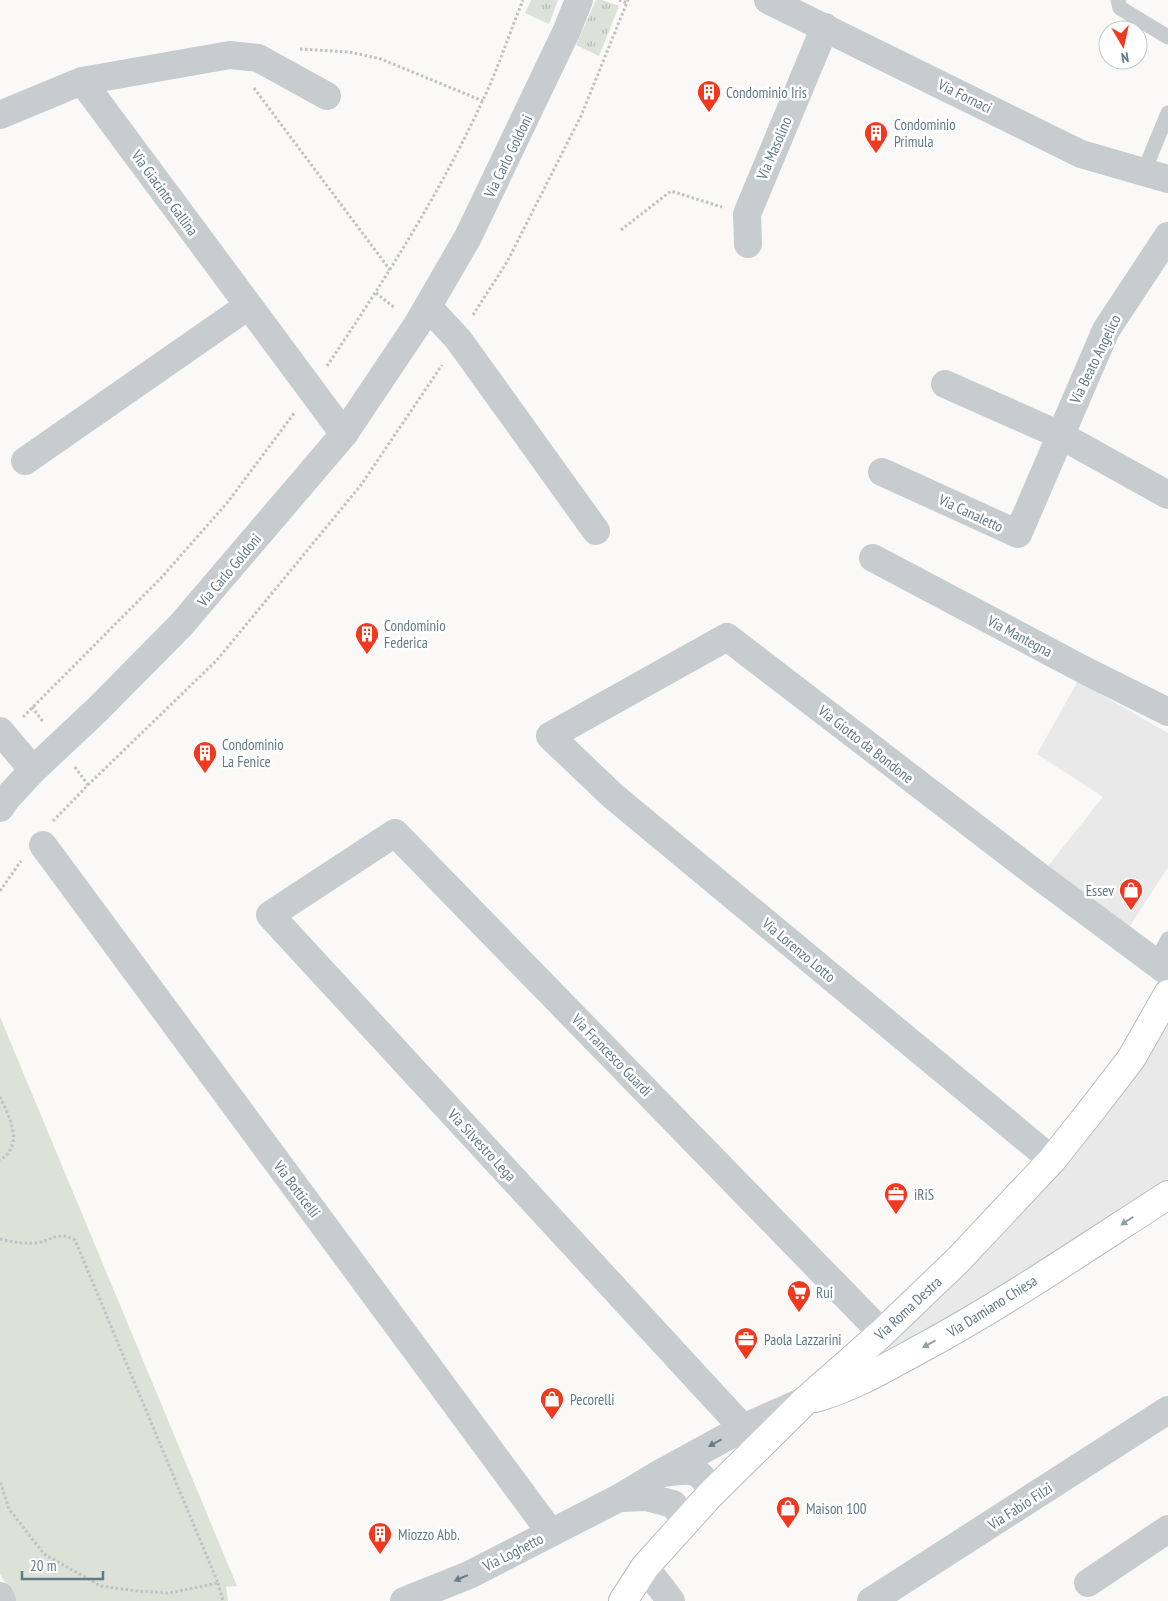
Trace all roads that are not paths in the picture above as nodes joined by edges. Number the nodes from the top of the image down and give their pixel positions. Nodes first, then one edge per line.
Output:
1 (579, 0) edge
2 (768, 0) edge
3 (1118, 0) edge
4 (825, 27) junction
5 (1168, 37) edge
6 (82, 81) junction
7 (327, 96) dead end
8 (1168, 113) edge
9 (0, 116) edge
10 (1156, 175) edge
11 (1168, 236) edge
12 (748, 244) dead end
13 (248, 306) junction
14 (428, 307) junction
15 (945, 384) dead end
16 (344, 434) junction
17 (1060, 435) junction
18 (25, 461) dead end
19 (882, 472) dead end
20 (1168, 495) edge
21 (596, 531) dead end
22 (873, 558) dead end
23 (1168, 712) edge
24 (0, 731) edge
25 (550, 736) joint
26 (32, 770) junction
27 (0, 808) edge
28 (43, 845) dead end
29 (330, 875) joint
30 (1168, 939) edge
31 (1162, 967) edge
32 (1168, 994) edge
33 (1052, 1160) junction
34 (1168, 1195) edge
35 (882, 1333) junction
36 (806, 1400) junction
37 (1168, 1410) edge
38 (743, 1428) junction
39 (659, 1474) junction
40 (713, 1492) junction
41 (619, 1498) junction
42 (686, 1521) junction
43 (1168, 1529) edge
44 (551, 1533) junction
45 (645, 1567) junction
46 (1088, 1583) dead end
47 (0, 1596) edge
48 (2, 1601) edge
49 (404, 1601) edge
50 (623, 1601) edge
51 (671, 1601) edge
52 (871, 1601) edge

1 - 14 street, Via Carlo Goldoni
2 - 4 street, Via Fornaci
3 - 5 lane
4 - 10 street, Via Fornaci
4 - 12 street, Via Masolino
6 - 7 street
6 - 9 street
6 - 13 street, Via Giacinto Gallina
8 - 10 lane
11 - 17 street, Via Beato Angelico
13 - 16 street, Via Giacinto Gallina
13 - 18 street
14 - 16 street, Via Carlo Goldoni
14 - 21 street
15 - 17 street
16 - 26 street, Via Carlo Goldoni
17 - 19 street, Via Canaletto
17 - 20 street
22 - 23 street, Via Mantegna
24 - 26 street
25 - 31 street, Via Giotto da Bondone
25 - 33 street, Via Lorenzo Lotto
26 - 27 street, Via Carlo Goldoni
28 - 44 street, Via Botticelli
29 - 35 street, Via Francesco Guardi
29 - 38 street, Via Silvestro Lega
30 - 31 lane
32 - 33 street, Via Roma Destra
33 - 35 street, Via Roma Destra
34 -> 36 street, Via Damiano Chiesa
35 - 36 street, Via Roma Destra
36 - 38 street, Via Loghetto
36 - 40 street, Via Roma Destra
37 - 52 street, Via Fabio Filzi
38 -> 39 street, Via Loghetto
39 - 40 street, Via Loghetto
39 - 41 street, Via Loghetto
40 - 42 street, Via Roma Destra
41 - 42 street, Via Loghetto
41 - 44 street, Via Loghetto
42 - 45 street, Via Roma Destra
43 - 46 street
44 -> 49 street, Via Loghetto
45 - 50 street, Via Roma Destra
45 - 51 street
47 - 48 street

